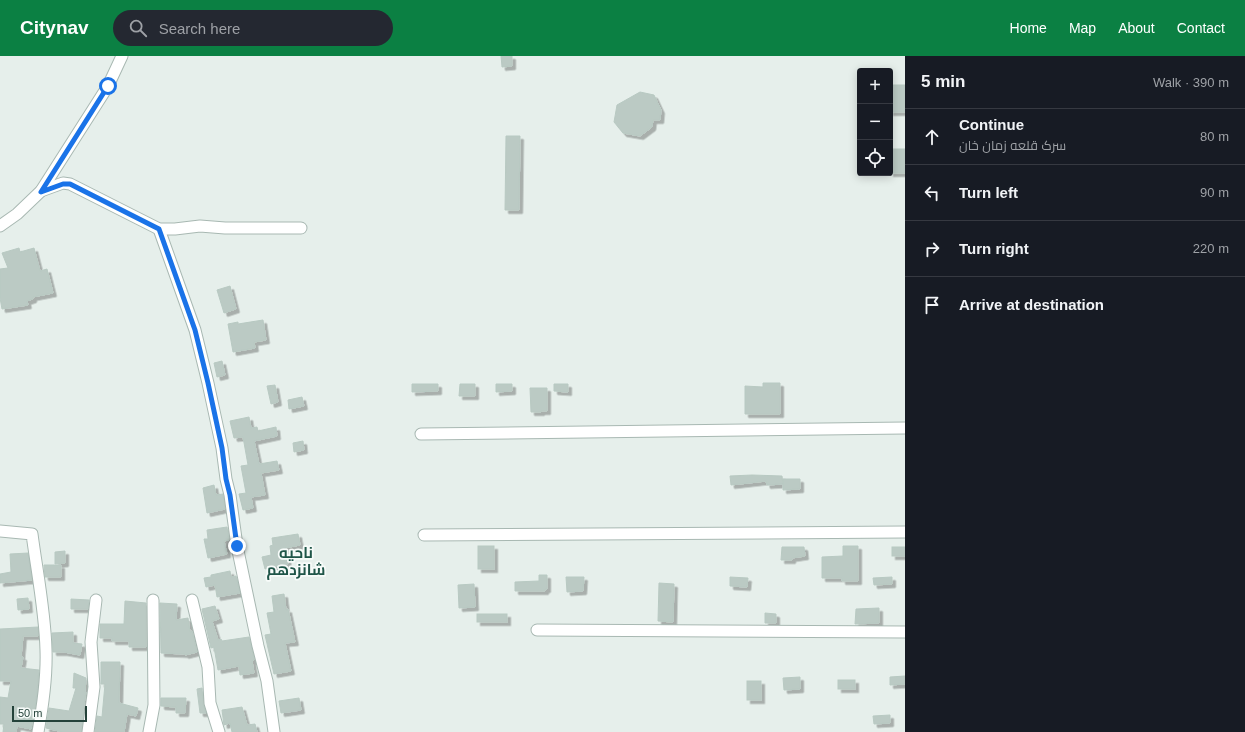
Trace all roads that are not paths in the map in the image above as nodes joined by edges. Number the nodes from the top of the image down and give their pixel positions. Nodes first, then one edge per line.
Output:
1 (122, 56) edge
2 (41, 192) junction
3 (0, 226) edge
4 (301, 228) dead end
5 (159, 229) junction
6 (905, 428) edge
7 (421, 434) dead end
8 (0, 531) edge
9 (905, 532) edge
10 (424, 535) dead end
11 (96, 600) dead end
12 (153, 600) dead end
13 (192, 600) dead end
14 (537, 630) dead end
15 (905, 632) edge
16 (38, 732) edge
17 (88, 732) edge
18 (149, 732) edge
19 (219, 732) edge
20 (274, 732) edge

1 - 2 street
2 - 3 street
2 - 5 street
4 - 5 street
5 - 20 street
6 - 7 street
8 - 16 street
9 - 10 street
11 - 17 street
12 - 18 street
13 - 19 street
14 - 15 street

